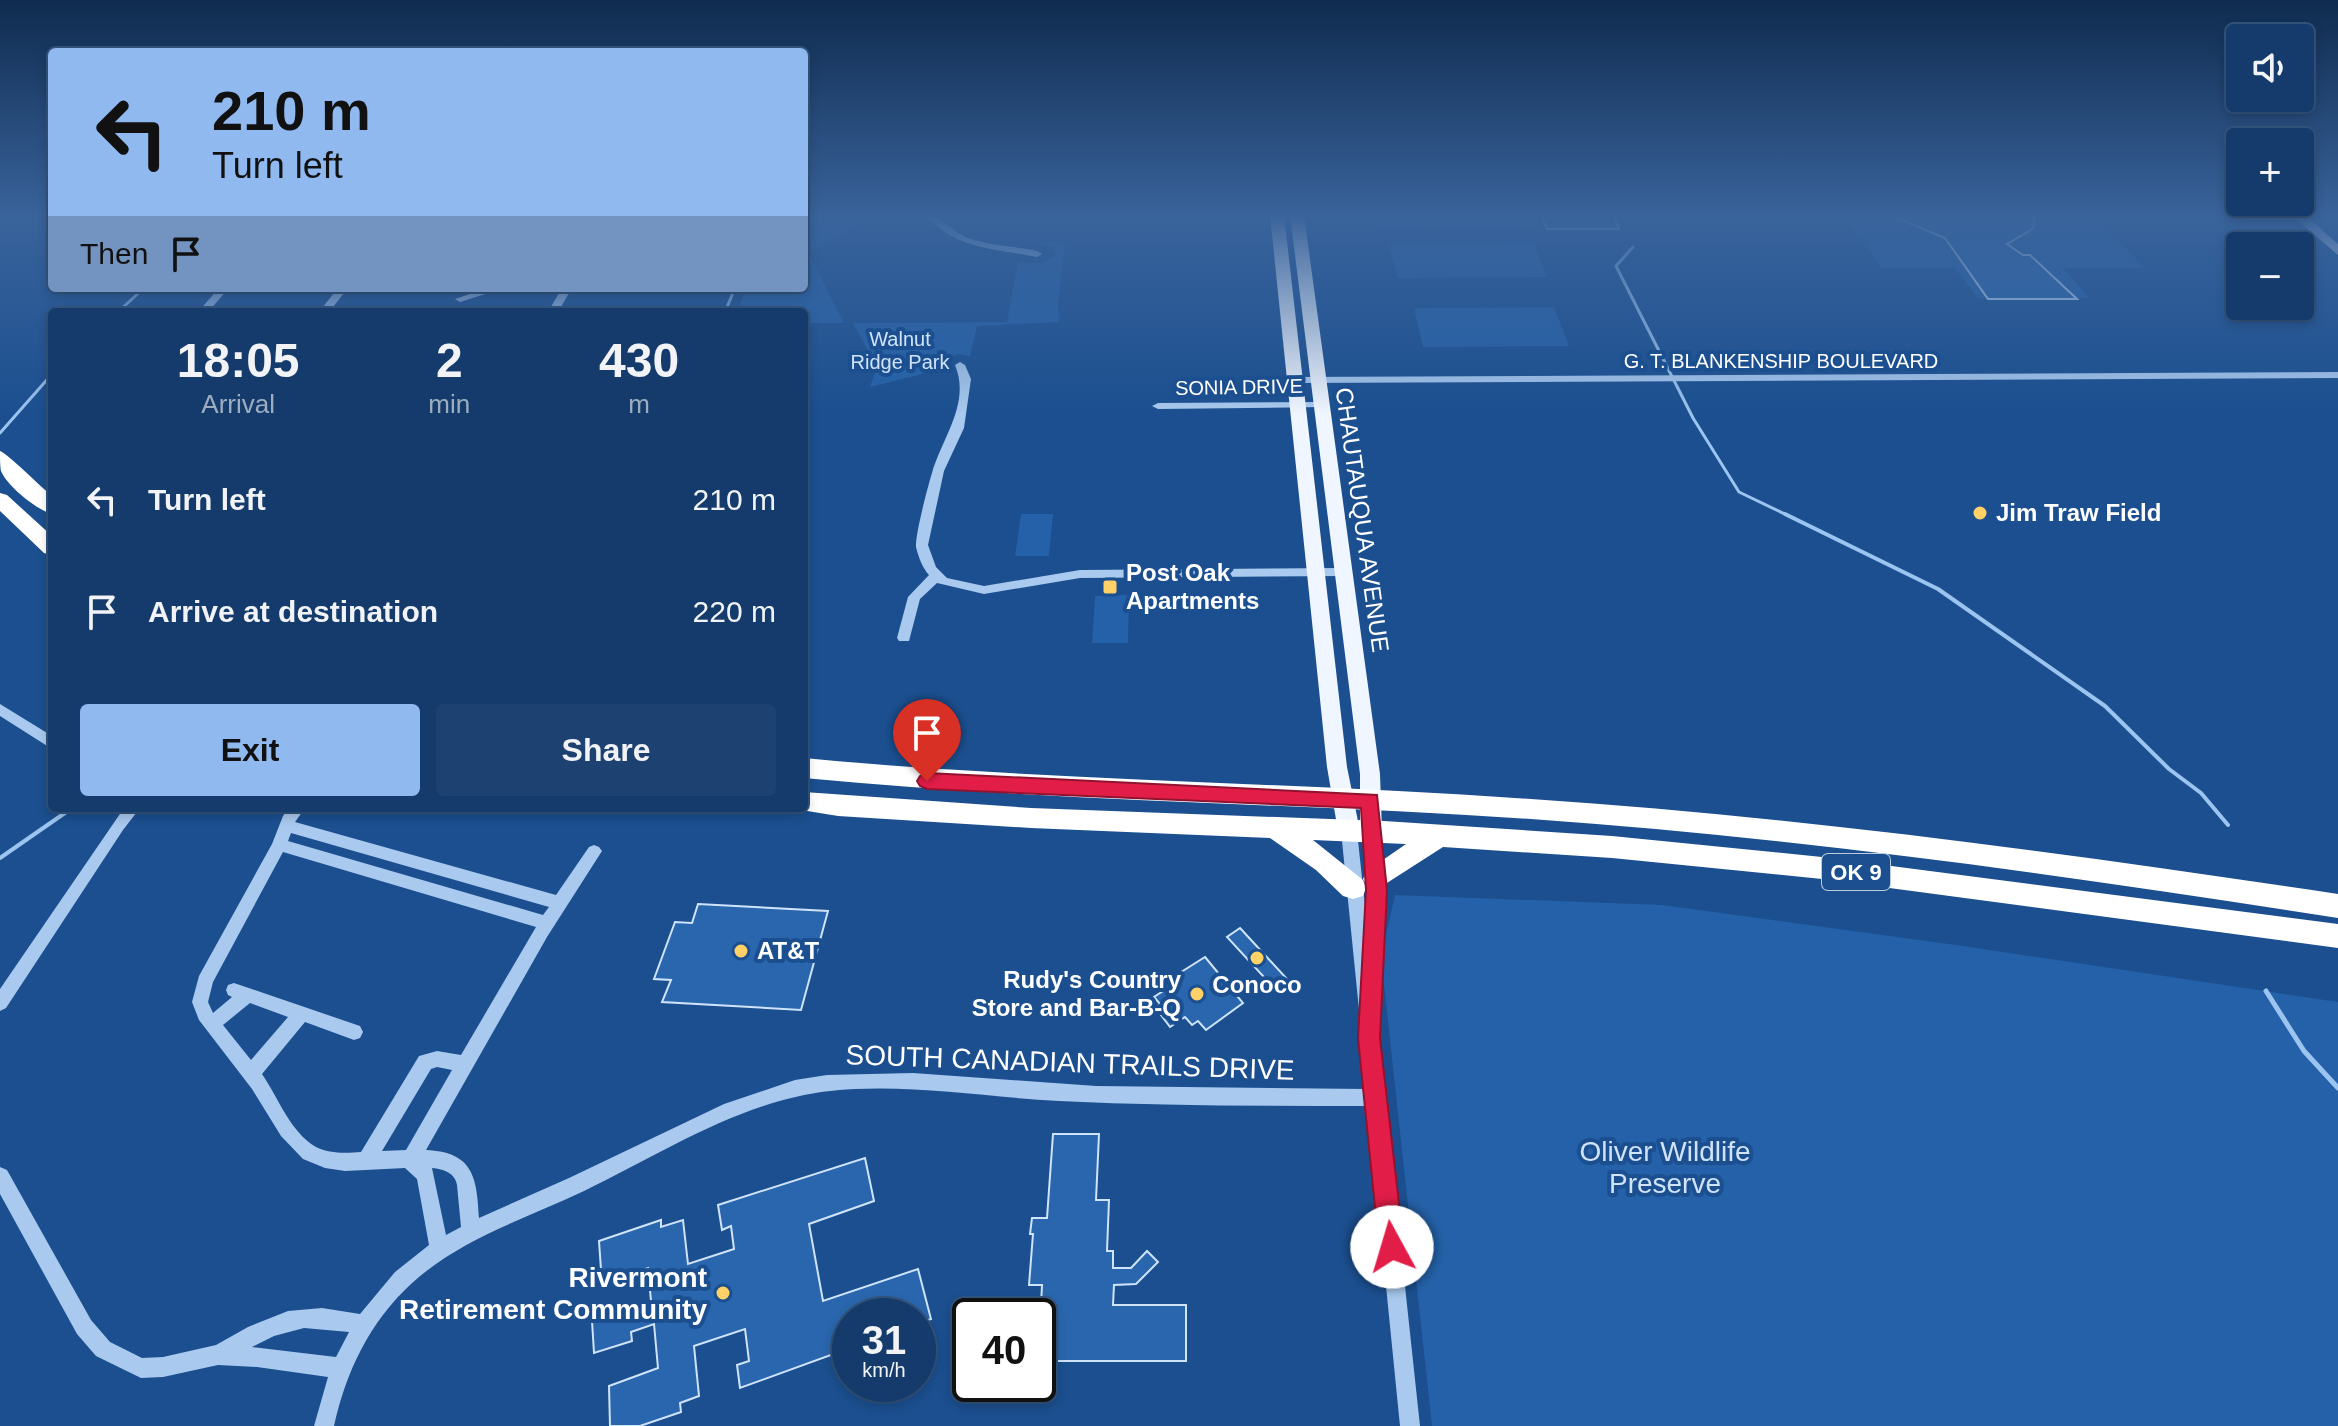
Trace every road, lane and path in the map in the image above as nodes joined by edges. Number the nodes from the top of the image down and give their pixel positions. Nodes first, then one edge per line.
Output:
1 (1284, 282) edge
2 (1305, 282) edge
3 (220, 292) edge
4 (340, 292) edge
5 (485, 292) edge
6 (460, 299) dead end
7 (206, 308) edge
8 (327, 308) edge
9 (960, 365) dead end
10 (2338, 375) edge
11 (2267, 377) junction
12 (1295, 380) junction
13 (1317, 380) junction
14 (2338, 382) edge
15 (1298, 404) junction
16 (1321, 405) junction
17 (1158, 406) dead end
18 (3, 461) edge
19 (0, 500) edge
20 (48, 504) edge
21 (48, 544) edge
22 (1316, 572) junction
23 (1343, 572) junction
24 (936, 576) junction
25 (904, 638) dead end
26 (0, 709) edge
27 (48, 740) edge
28 (808, 768) edge
29 (1343, 799) junction
30 (1370, 800) junction
31 (808, 802) edge
32 (130, 812) edge
33 (295, 812) edge
34 (286, 826) junction
35 (1275, 828) junction
36 (1360, 831) junction
37 (1440, 835) junction
38 (279, 845) junction
39 (594, 851) dead end
40 (1365, 883) junction
41 (560, 903) junction
42 (2338, 906) edge
43 (547, 923) junction
44 (2338, 936) edge
45 (0, 1003) edge
46 (301, 1014) junction
47 (212, 1024) junction
48 (354, 1032) dead end
49 (1369, 1038) junction
50 (466, 1064) junction
51 (251, 1074) junction
52 (1376, 1098) junction
53 (410, 1160) junction
54 (366, 1161) junction
55 (0, 1176) edge
56 (471, 1234) junction
57 (440, 1251) junction
58 (364, 1325) junction
59 (218, 1355) junction
60 (339, 1368) junction
61 (324, 1426) edge
62 (1410, 1426) edge

1 - 12 main road, CHAUTAUQUA AVENUE
2 - 13 main road, CHAUTAUQUA AVENUE
3 - 7 street
4 - 8 street
5 - 6 street
9 - 24 street
10 - 11 street, G. T. BLANKENSHIP BOULEVARD
11 - 13 street, G. T. BLANKENSHIP BOULEVARD
11 - 14 street, G. T. BLANKENSHIP BOULEVARD
12 - 13 street, G. T. BLANKENSHIP BOULEVARD
12 - 15 main road, CHAUTAUQUA AVENUE
13 - 16 main road, CHAUTAUQUA AVENUE
15 - 16 street, SONIA DRIVE
15 - 17 street, SONIA DRIVE
15 - 22 main road, CHAUTAUQUA AVENUE
16 - 23 main road, CHAUTAUQUA AVENUE
18 - 20 highway
19 - 21 highway
22 - 23 street
22 - 24 street
22 - 29 main road, CHAUTAUQUA AVENUE
23 - 30 main road, CHAUTAUQUA AVENUE
24 - 25 street
26 - 27 street
28 - 29 highway, OK 9
29 - 30 highway, OK 9
29 - 36 main road, CHAUTAUQUA AVENUE
30 - 36 main road, CHAUTAUQUA AVENUE
30 - 42 highway, OK 9
31 - 35 highway, OK 9
32 - 45 street
33 - 34 street
34 - 38 street
34 - 41 street
35 - 36 highway, OK 9
35 - 40 highway
36 - 37 highway, OK 9
36 - 40 street
36 - 40 street
37 - 40 highway
37 - 44 highway, OK 9
38 - 43 street
38 - 47 street
39 - 41 street
40 - 49 street
40 - 49 street
41 - 43 street
43 - 50 street
46 - 47 street
46 - 48 street
46 - 51 street
47 - 51 street
49 - 52 street
50 - 53 street
50 - 54 street
51 - 54 street
52 - 56 street, SOUTH CANADIAN TRAILS DRIVE
52 - 62 street
53 - 54 street
53 - 56 street
53 - 57 street
55 - 59 street
56 - 57 street, SOUTH CANADIAN TRAILS DRIVE
57 - 58 street, SOUTH CANADIAN TRAILS DRIVE
58 - 59 street
58 - 60 street, SOUTH CANADIAN TRAILS DRIVE
59 - 60 street
60 - 61 street, SOUTH CANADIAN TRAILS DRIVE

